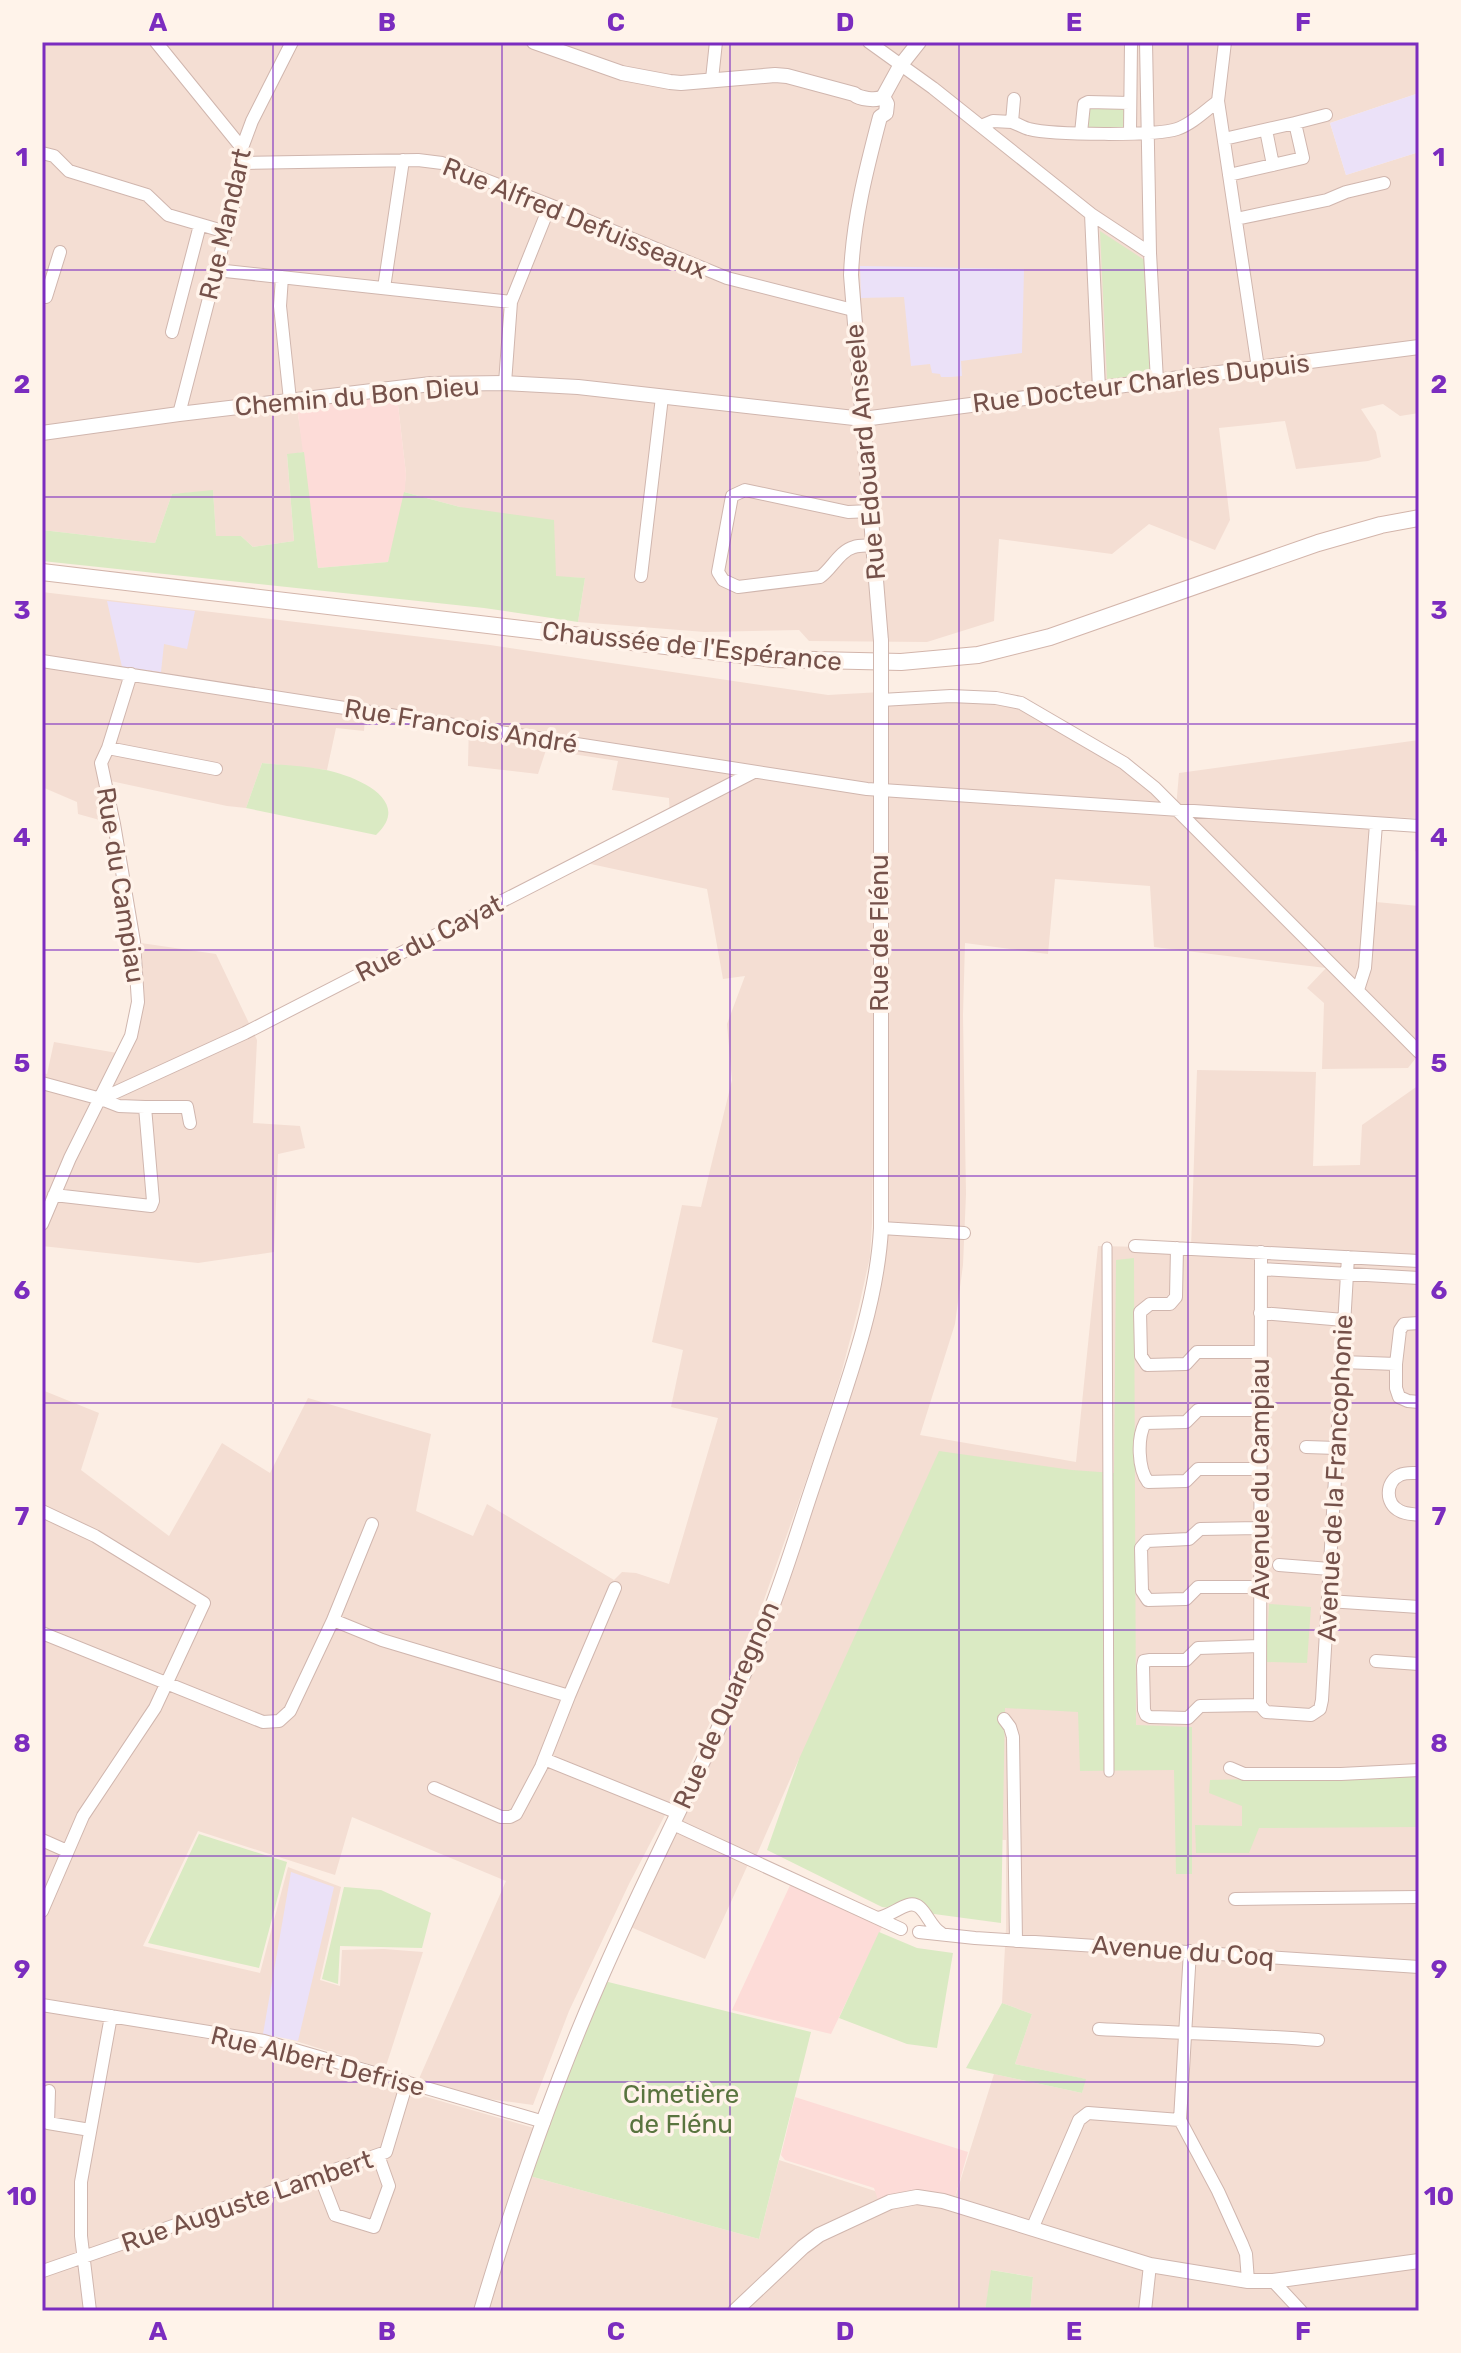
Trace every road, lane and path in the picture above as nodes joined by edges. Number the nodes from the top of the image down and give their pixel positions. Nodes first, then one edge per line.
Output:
1 (156, 42) edge
2 (292, 42) edge
3 (534, 42) edge
4 (716, 42) edge
5 (869, 42) edge
6 (919, 42) edge
7 (1131, 42) edge
8 (1146, 42) edge
9 (1225, 42) edge
10 (900, 66) junction
11 (712, 79) junction
12 (878, 94) junction
13 (1014, 99) dead end
14 (1218, 101) junction
15 (1130, 103) junction
16 (1326, 115) dead end
17 (1012, 122) junction
18 (1295, 123) junction
19 (981, 126) junction
20 (1266, 130) junction
21 (1130, 132) junction
22 (1081, 133) junction
23 (1147, 133) junction
24 (1224, 139) junction
25 (242, 148) junction
26 (42, 153) edge
27 (403, 160) junction
28 (244, 163) junction
29 (1273, 165) junction
30 (1229, 175) junction
31 (1384, 183) dead end
32 (550, 205) junction
33 (1091, 214) junction
34 (1236, 219) junction
35 (200, 225) junction
36 (226, 232) junction
37 (60, 252) dead end
38 (1150, 253) junction
39 (216, 270) junction
40 (282, 277) junction
41 (384, 288) junction
42 (43, 301) edge
43 (511, 302) junction
44 (853, 310) junction
45 (172, 332) dead end
46 (1419, 347) edge
47 (1258, 368) junction
48 (1157, 381) junction
49 (505, 383) junction
50 (1099, 389) junction
51 (662, 397) junction
52 (290, 400) junction
53 (179, 414) junction
54 (863, 419) junction
55 (42, 433) edge
56 (871, 511) junction
57 (1419, 518) edge
58 (874, 545) junction
59 (42, 572) edge
60 (641, 576) dead end
61 (42, 661) edge
62 (131, 674) junction
63 (881, 696) junction
64 (108, 748) junction
65 (216, 769) dead end
66 (754, 772) junction
67 (880, 790) junction
68 (1175, 809) junction
69 (1376, 824) junction
70 (1419, 826) edge
71 (1358, 990) junction
72 (1419, 1052) edge
73 (880, 1076) joint
74 (42, 1083) edge
75 (101, 1099) junction
76 (145, 1107) junction
77 (190, 1123) dead end
78 (54, 1195) junction
79 (42, 1224) edge
80 (881, 1228) junction
81 (964, 1233) dead end
82 (1135, 1246) dead end
83 (1107, 1247) dead end
84 (1177, 1248) junction
85 (1261, 1252) junction
86 (1348, 1257) junction
87 (1419, 1261) edge
88 (1261, 1269) junction
89 (1348, 1274) junction
90 (1419, 1278) edge
91 (1260, 1313) junction
92 (1344, 1320) junction
93 (1419, 1323) edge
94 (1260, 1352) junction
95 (1342, 1362) junction
96 (1396, 1364) junction
97 (1419, 1402) edge
98 (1260, 1410) junction
99 (1306, 1447) dead end
100 (1337, 1448) junction
101 (1260, 1469) junction
102 (1419, 1473) edge
103 (42, 1511) edge
104 (1419, 1515) edge
105 (372, 1524) dead end
106 (1260, 1528) junction
107 (1279, 1565) dead end
108 (1330, 1569) junction
109 (1260, 1587) junction
110 (615, 1588) dead end
111 (1328, 1601) junction
112 (1419, 1607) edge
113 (333, 1620) junction
114 (42, 1633) edge
115 (1260, 1646) junction
116 (1376, 1661) dead end
117 (1419, 1664) edge
118 (165, 1683) junction
119 (569, 1696) junction
120 (1260, 1705) junction
121 (1004, 1719) dead end
122 (544, 1759) junction
123 (1230, 1768) dead end
124 (1419, 1770) edge
125 (1109, 1772) dead end
126 (434, 1788) dead end
127 (676, 1818) junction
128 (42, 1840) edge
129 (67, 1851) junction
130 (1419, 1897) edge
131 (1235, 1899) dead end
132 (900, 1910) junction
133 (42, 1911) edge
134 (926, 1915) junction
135 (878, 1918) junction
136 (901, 1929) junction
137 (919, 1932) junction
138 (946, 1936) junction
139 (1016, 1941) junction
140 (1190, 1951) junction
141 (1419, 1967) edge
142 (42, 2005) edge
143 (111, 2016) junction
144 (1099, 2029) dead end
145 (1185, 2033) junction
146 (1318, 2040) dead end
147 (407, 2082) junction
148 (49, 2091) dead end
149 (1180, 2120) junction
150 (544, 2122) junction
151 (90, 2130) junction
152 (378, 2155) junction
153 (320, 2176) junction
154 (1032, 2229) junction
155 (83, 2259) junction
156 (1419, 2261) edge
157 (1150, 2265) junction
158 (43, 2271) edge
159 (1248, 2281) junction
160 (1273, 2281) junction
161 (90, 2311) edge
162 (481, 2311) edge
163 (735, 2311) edge
164 (1145, 2311) edge
165 (1301, 2311) edge

1 - 25 street
2 - 25 street, Rue Mandart
3 - 11 street
4 - 11 street
5 - 10 street
6 - 10 street
7 - 15 street
8 - 23 street
9 - 14 street
10 - 12 street
10 - 19 street
11 - 12 street
12 - 44 street, Rue Edouard Anseele
13 - 17 street
14 - 23 street
14 - 24 street
15 - 21 street
15 - 22 street
16 - 18 street
17 - 19 street
17 - 22 street
18 - 20 street
18 - 29 street
19 - 33 street
20 - 24 street
20 - 29 street
21 - 22 street
21 - 23 street
23 - 38 street
24 - 30 street
25 - 28 street, Rue Mandart
26 - 35 street
27 - 28 street, Rue Alfred Defuisseaux
27 - 32 street, Rue Alfred Defuisseaux
27 - 41 street
28 - 36 street, Rue Mandart
29 - 30 street
30 - 34 street
31 - 34 street
32 - 43 street
32 - 44 street, Rue Alfred Defuisseaux
33 - 38 street
33 - 50 street
34 - 47 street
35 - 36 street
35 - 45 street
36 - 39 street, Rue Mandart
37 - 42 street
38 - 48 street
39 - 40 street
39 - 53 street, Rue Mandart
40 - 41 street
40 - 52 street
41 - 43 street
43 - 49 street
44 - 54 street, Rue Edouard Anseele
46 - 47 street, Rue Docteur Charles Dupuis
47 - 48 street, Rue Docteur Charles Dupuis
48 - 50 street, Rue Docteur Charles Dupuis
49 - 51 street, Chemin du Bon Dieu
49 - 52 street, Chemin du Bon Dieu
50 - 54 street, Rue Docteur Charles Dupuis
51 - 54 street, Chemin du Bon Dieu
51 - 60 street
52 - 53 street, Chemin du Bon Dieu
53 - 55 street, Chemin du Bon Dieu
54 - 56 street, Rue Edouard Anseele
56 - 58 street, Rue Edouard Anseele
56 - 58 street
57 - 59 main road, Chaussée de l'Espérance
58 - 63 street, Rue Edouard Anseele, bridge
61 - 62 street, Rue Francois André
62 - 64 street, Rue du Campiau
62 - 66 street, Rue Francois André
63 - 67 street, Rue Edouard Anseele
63 - 68 street
64 - 65 street
64 - 75 street, Rue du Campiau
66 - 67 street, Rue Francois André
66 - 75 street, Rue du Cayat
67 - 68 street, Rue Francois André
67 - 73 street, Rue de Flénu
68 - 69 street, Rue Francois André
68 - 71 street
69 - 70 street, Rue Francois André
69 - 71 street
71 - 72 street
73 - 80 street, Rue de Quaregnon
74 - 75 street
75 - 76 street
75 - 78 street, Rue du Campiau
76 - 77 street
76 - 78 street
78 - 79 street, Rue du Campiau
80 - 81 street
80 - 127 street, Rue de Quaregnon
82 - 84 street
83 - 125 street
84 - 85 street
84 - 94 street
85 - 86 street
85 - 88 street, Avenue du Campiau
86 - 87 street
86 - 89 street, Avenue de la Francophonie
88 - 89 street
88 - 91 street, Avenue du Campiau
89 - 90 street
89 - 92 street, Avenue de la Francophonie
91 - 92 street
91 - 94 street, Avenue du Campiau
92 - 95 street, Avenue de la Francophonie
93 - 96 street
94 - 98 street, Avenue du Campiau
95 - 96 street
95 - 100 street, Avenue de la Francophonie
96 - 97 street
98 - 101 street, Avenue du Campiau
98 - 101 street
99 - 100 street
100 - 108 street, Avenue de la Francophonie
101 - 106 street, Avenue du Campiau
102 - 104 street
103 - 118 street
105 - 113 street
106 - 109 street, Avenue du Campiau
106 - 109 street
107 - 108 street
108 - 111 street, Avenue de la Francophonie
109 - 115 street, Avenue du Campiau
110 - 119 street
111 - 112 street
111 - 120 street, Avenue de la Francophonie
113 - 118 street
113 - 119 street
114 - 118 street
115 - 120 street, Avenue du Campiau
115 - 120 street
116 - 117 street
118 - 129 street
119 - 122 street
121 - 139 street
122 - 126 street
122 - 127 street
123 - 124 street
127 - 135 street
127 - 150 street, Rue de Quaregnon
128 - 129 street
129 - 133 street
130 - 131 street
132 - 134 street
132 - 135 street
132 - 136 street
134 - 137 street
134 - 138 street
135 - 136 street
136 - 137 street
137 - 138 street, Avenue du Coq
138 - 139 street, Avenue du Coq
139 - 140 street, Avenue du Coq
140 - 141 street, Avenue du Coq
140 - 145 street
142 - 143 street, Rue Albert Defrise
143 - 147 street, Rue Albert Defrise
143 - 151 street
144 - 145 street
145 - 146 street
145 - 149 street
147 - 150 street, Rue Albert Defrise
147 - 152 street, Rue Auguste Lambert
148 - 151 street
149 - 154 street
149 - 159 street
150 - 162 street, Rue de Quaregnon
151 - 155 street
152 - 153 street, Rue Auguste Lambert
152 - 153 street
153 - 155 street, Rue Auguste Lambert
154 - 157 street
154 - 163 street
155 - 158 street, Rue Auguste Lambert
155 - 161 street
156 - 160 street
157 - 159 street
157 - 164 street
159 - 160 street
160 - 165 street

